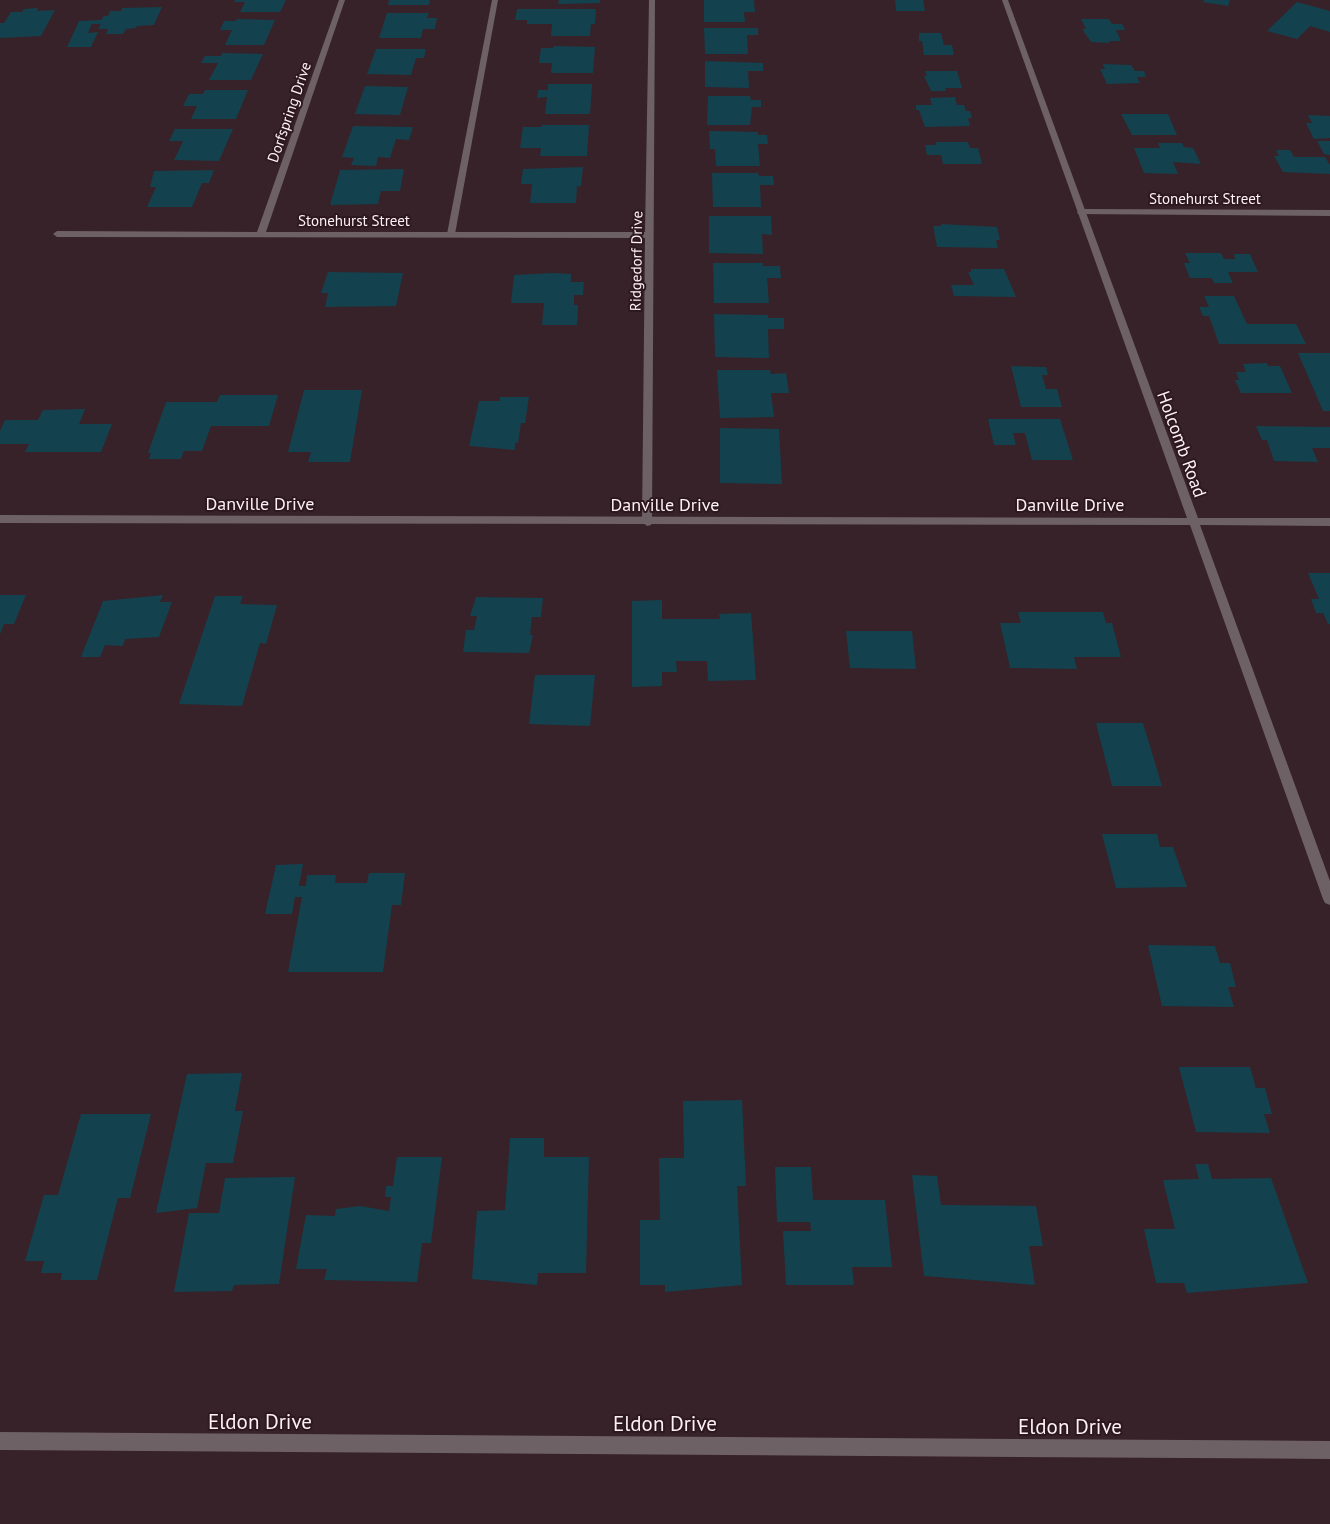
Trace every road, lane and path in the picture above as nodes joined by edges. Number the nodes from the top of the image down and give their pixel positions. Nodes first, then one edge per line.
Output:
1 (342, 0) edge
2 (495, 0) edge
3 (652, 0) edge
4 (1005, 0) edge
5 (1080, 212) junction
6 (1330, 213) edge
7 (57, 234) dead end
8 (261, 234) junction
9 (451, 234) junction
10 (650, 235) junction
11 (0, 519) edge
12 (1193, 521) junction
13 (647, 522) junction
14 (1330, 522) edge
15 (1330, 899) edge
16 (0, 1442) edge
17 (1330, 1450) edge

1 - 8 street, Dorfspring Drive
2 - 9 street
3 - 10 street, Ridgedorf Drive
4 - 5 street, Holcomb Road
5 - 6 street, Stonehurst Street
5 - 12 street, Holcomb Road
7 - 8 street, Stonehurst Street
8 - 9 street, Stonehurst Street
9 - 10 street, Stonehurst Street
10 - 13 street, Ridgedorf Drive
11 - 13 street, Danville Drive
12 - 13 street, Danville Drive
12 - 14 street, Danville Drive
12 - 15 street, Holcomb Road
16 - 17 street, Eldon Drive

